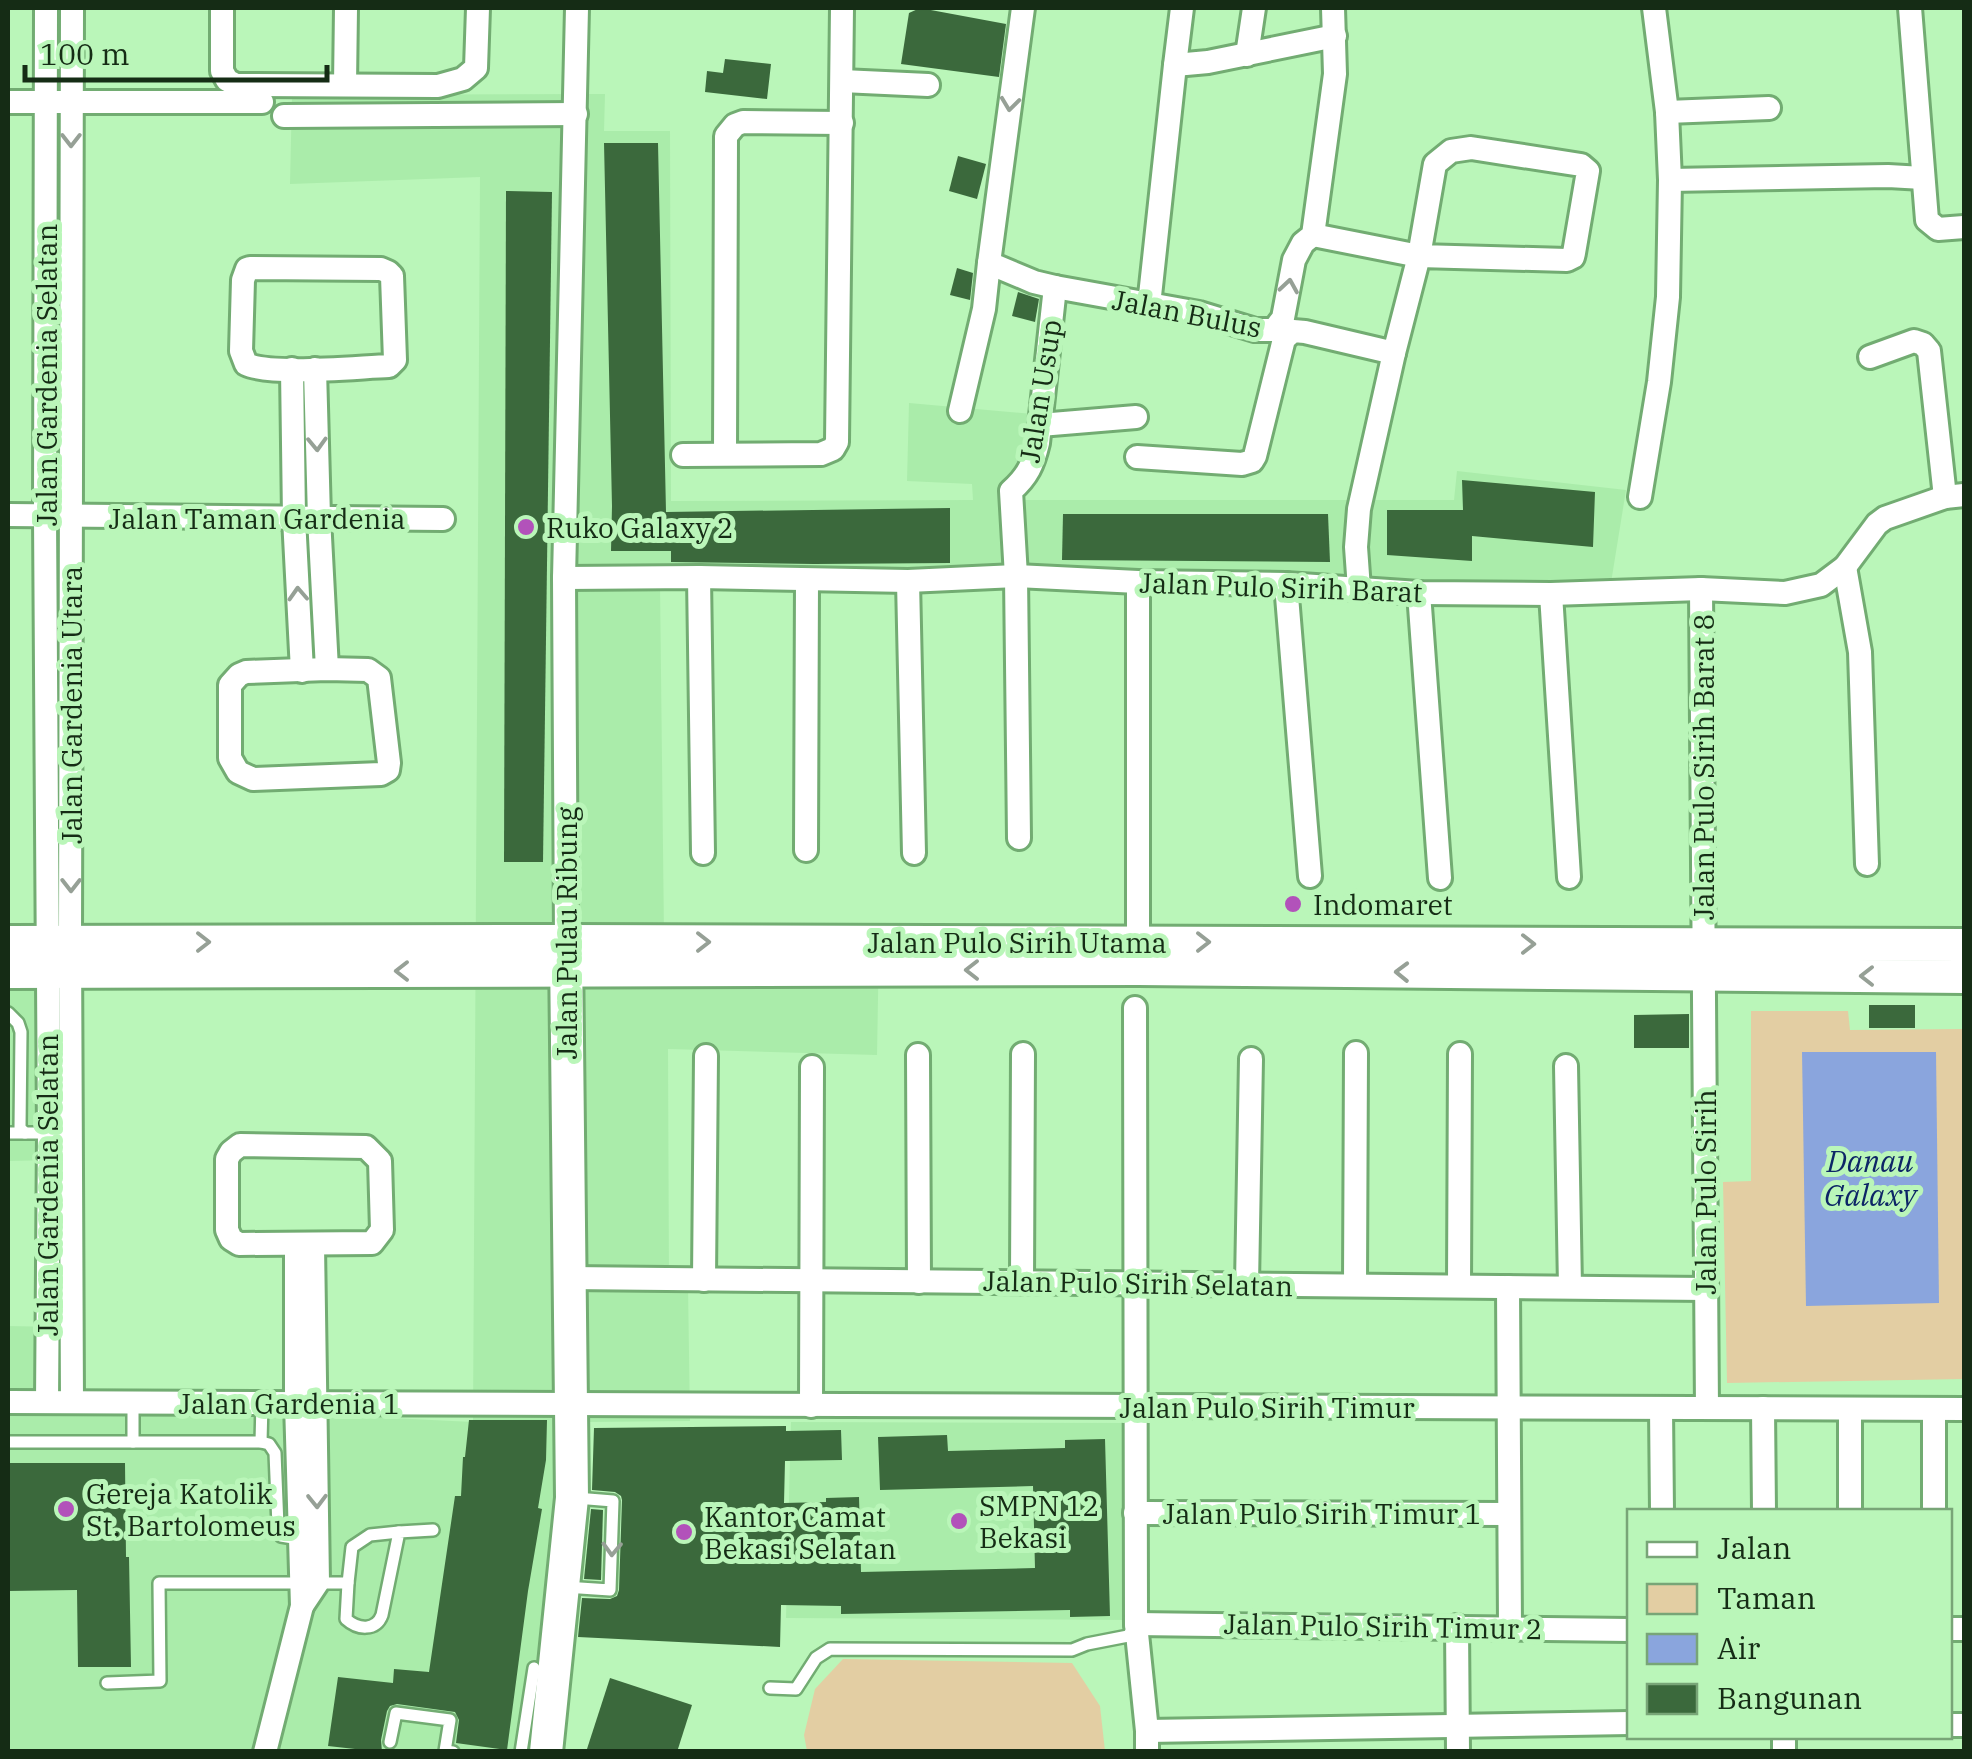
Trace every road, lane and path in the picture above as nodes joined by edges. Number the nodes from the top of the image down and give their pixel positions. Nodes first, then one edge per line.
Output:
1 (46, 8) edge
2 (72, 8) edge
3 (222, 8) edge
4 (346, 8) edge
5 (478, 8) edge
6 (577, 8) edge
7 (842, 8) edge
8 (1023, 8) edge
9 (1182, 8) edge
10 (1254, 8) edge
11 (1333, 8) edge
12 (1654, 8) edge
13 (1910, 8) edge
14 (1335, 36) junction
15 (1247, 54) junction
16 (1174, 65) junction
17 (842, 81) junction
18 (928, 85) dead end
19 (345, 86) junction
20 (8, 102) edge
21 (47, 102) junction
22 (72, 102) junction
23 (262, 102) dead end
24 (1769, 108) dead end
25 (1667, 112) junction
26 (576, 114) junction
27 (284, 116) dead end
28 (842, 123) junction
29 (1923, 178) junction
30 (1670, 180) junction
31 (1964, 227) edge
32 (1313, 235) junction
33 (1419, 256) junction
34 (990, 263) junction
35 (1055, 287) junction
36 (1149, 304) junction
37 (1394, 353) junction
38 (1870, 357) dead end
39 (304, 369) junction
40 (960, 410) dead end
41 (1136, 416) dead end
42 (1040, 425) junction
43 (683, 454) dead end
44 (725, 454) junction
45 (1137, 457) dead end
46 (1954, 496) edge
47 (1640, 497) dead end
48 (8, 516) edge
49 (45, 516) junction
50 (72, 516) junction
51 (294, 518) junction
52 (319, 518) junction
53 (443, 519) dead end
54 (1845, 567) junction
55 (1016, 576) junction
56 (700, 577) junction
57 (564, 578) junction
58 (807, 580) junction
59 (908, 581) junction
60 (1138, 582) junction
61 (1286, 584) junction
62 (1359, 589) junction
63 (1701, 590) junction
64 (1419, 593) junction
65 (1551, 594) junction
66 (302, 670) junction
67 (327, 670) junction
68 (1019, 838) dead end
69 (806, 850) dead end
70 (914, 853) dead end
71 (703, 854) dead end
72 (1867, 864) dead end
73 (1310, 876) dead end
74 (1440, 878) dead end
75 (1569, 878) dead end
76 (8, 942) edge
77 (1964, 946) edge
78 (1138, 955) junction
79 (566, 956) junction
80 (59, 957) junction
81 (1704, 960) junction
82 (8, 972) edge
83 (1964, 977) edge
84 (1136, 1008) dead end
85 (8, 1014) edge
86 (1356, 1052) dead end
87 (918, 1054) dead end
88 (1023, 1054) dead end
89 (1460, 1054) dead end
90 (706, 1056) dead end
91 (1251, 1059) dead end
92 (1566, 1066) dead end
93 (812, 1067) dead end
94 (25, 1133) junction
95 (49, 1133) junction
96 (8, 1134) edge
97 (305, 1245) junction
98 (569, 1278) junction
99 (704, 1280) junction
100 (811, 1280) junction
101 (919, 1282) junction
102 (1022, 1282) junction
103 (1136, 1283) junction
104 (1247, 1284) junction
105 (1355, 1286) junction
106 (1459, 1286) junction
107 (1508, 1287) junction
108 (1570, 1288) junction
109 (1706, 1288) junction
110 (8, 1402) edge
111 (47, 1402) junction
112 (72, 1402) junction
113 (132, 1402) junction
114 (262, 1402) junction
115 (306, 1403) junction
116 (570, 1404) junction
117 (811, 1406) junction
118 (1137, 1407) junction
119 (1509, 1408) junction
120 (1661, 1408) junction
121 (1707, 1408) junction
122 (1762, 1408) junction
123 (1850, 1409) junction
124 (1934, 1409) junction
125 (1964, 1409) edge
126 (8, 1442) edge
127 (133, 1442) junction
128 (261, 1442) junction
129 (572, 1498) junction
130 (1662, 1509) edge
131 (1764, 1509) edge
132 (1850, 1509) edge
133 (1934, 1509) edge
134 (1136, 1513) junction
135 (1509, 1514) junction
136 (433, 1530) dead end
137 (399, 1532) junction
138 (299, 1539) junction
139 (309, 1582) junction
140 (348, 1583) junction
141 (563, 1587) junction
142 (1136, 1624) junction
143 (1457, 1626) junction
144 (1510, 1627) junction
145 (1627, 1630) edge
146 (534, 1668) dead end
147 (108, 1683) dead end
148 (770, 1688) dead end
149 (539, 1711) junction
150 (1627, 1723) edge
151 (1458, 1727) junction
152 (1148, 1741) edge
153 (390, 1742) dead end
154 (265, 1752) edge
155 (453, 1752) edge
156 (522, 1752) edge
157 (546, 1752) edge
158 (1458, 1752) edge

1 - 21 street, Jalan Gardenia Selatan
2 - 22 street, Jalan Gardenia Utara
3 - 19 street
4 - 19 street
5 - 19 street
6 - 26 street, Jalan Pulau Ribung
7 - 17 street
8 -> 34 street
9 - 16 street
10 - 15 street
11 - 14 street, Jalan Bulus
12 - 25 street
13 - 29 street
14 - 15 street
14 - 32 street, Jalan Bulus
15 - 16 street
16 - 36 street
17 - 18 street
17 - 28 street
20 - 21 street
21 - 22 street
21 - 49 street, Jalan Gardenia Selatan
22 - 23 street
22 -> 50 street, Jalan Gardenia Utara
24 - 25 street
25 - 30 street
26 - 27 street
26 - 57 street, Jalan Pulau Ribung
28 - 44 street
28 - 44 street
29 - 30 street
29 - 31 street
30 - 47 street
32 - 33 street
36 -> 32 street, Jalan Bulus
33 - 33 street
33 - 37 street
34 - 35 street, Jalan Usup
34 - 40 street
35 - 36 street, Jalan Bulus
35 - 42 street, Jalan Usup
37 - 45 street
37 - 62 street
38 - 46 street
39 - 39 street
39 - 51 street
39 -> 52 street
41 - 42 street
42 - 55 street, Jalan Usup
43 - 44 street
46 - 54 street, Jalan Pulo Sirih Barat
48 - 49 street, Jalan Taman Gardenia
49 - 50 street, Jalan Taman Gardenia
49 - 80 street, Jalan Gardenia Selatan
50 - 51 street, Jalan Taman Gardenia
50 -> 80 street, Jalan Gardenia Utara
51 - 52 street, Jalan Taman Gardenia
66 -> 51 street
52 - 53 street, Jalan Taman Gardenia
52 - 67 street
54 - 63 street, Jalan Pulo Sirih Barat
54 - 72 street
55 - 59 street, Jalan Pulo Sirih Barat
55 - 60 street, Jalan Pulo Sirih Barat
55 - 68 street, Jalan Usup
56 - 57 street, Jalan Pulo Sirih Barat
56 - 58 street, Jalan Pulo Sirih Barat
56 - 71 street
57 - 79 street, Jalan Pulau Ribung
58 - 59 street, Jalan Pulo Sirih Barat
58 - 69 street
59 - 70 street
60 - 61 street, Jalan Pulo Sirih Barat
60 - 78 street
61 - 62 street, Jalan Pulo Sirih Barat
61 - 73 street
62 - 64 street, Jalan Pulo Sirih Barat
63 - 65 street, Jalan Pulo Sirih Barat
63 - 81 street, Jalan Pulo Sirih Barat 8
64 - 65 street, Jalan Pulo Sirih Barat
64 - 74 street
65 - 75 street
66 - 67 street
66 - 67 street
76 - 80 main road
77 - 81 main road, Jalan Pulo Sirih Utama
78 - 79 main road, Jalan Pulo Sirih Utama
78 - 81 main road, Jalan Pulo Sirih Utama
79 - 80 main road, Jalan Pulo Sirih Utama
79 - 98 main road, Jalan Pulau Ribung
80 - 82 main road
80 - 95 street, Jalan Gardenia Selatan
80 - 112 street, Jalan Gardenia Utara
83 -> 81 main road, Jalan Pulo Sirih Utama
81 - 109 street, Jalan Pulo Sirih
84 - 103 street
85 - 94 lane
86 - 105 street
87 - 101 street
88 - 102 street
89 - 106 street
90 - 99 street
91 - 104 street
92 - 108 street
93 - 100 street
94 - 95 lane
94 - 96 lane
95 - 111 street, Jalan Gardenia Selatan
97 - 97 street
97 - 115 street
98 - 99 street, Jalan Pulo Sirih Selatan
98 - 116 main road, Jalan Pulau Ribung
99 - 100 street, Jalan Pulo Sirih Selatan
100 - 101 street, Jalan Pulo Sirih Selatan
100 - 117 street
101 - 102 street, Jalan Pulo Sirih Selatan
102 - 103 street, Jalan Pulo Sirih Selatan
103 - 104 street, Jalan Pulo Sirih Selatan
103 - 118 street
104 - 105 street, Jalan Pulo Sirih Selatan
105 - 106 street, Jalan Pulo Sirih Selatan
106 - 107 street, Jalan Pulo Sirih Selatan
107 - 108 street, Jalan Pulo Sirih Selatan
107 - 119 street
108 - 109 street, Jalan Pulo Sirih Selatan
109 - 121 street, Jalan Pulo Sirih
110 - 111 street, Jalan Gardenia 1
111 - 112 street, Jalan Gardenia 1
112 - 113 street, Jalan Gardenia 1
113 - 114 street, Jalan Gardenia 1
113 - 127 lane
114 - 115 street, Jalan Gardenia 1
114 - 128 lane
115 - 116 street, Jalan Gardenia 1
115 - 138 street
115 -> 139 street
116 - 117 street, Jalan Pulo Sirih Timur
116 - 129 main road, Jalan Pulau Ribung
117 - 118 street, Jalan Pulo Sirih Timur
118 - 119 street, Jalan Pulo Sirih Timur
118 - 134 street
119 - 120 street, Jalan Pulo Sirih Timur
119 - 135 street
120 - 121 street, Jalan Pulo Sirih Timur
120 - 130 street
121 - 122 street, Jalan Pulo Sirih Timur
122 - 123 street, Jalan Pulo Sirih Timur
122 - 131 street
123 - 124 street, Jalan Pulo Sirih Timur
123 - 132 street
124 - 125 street, Jalan Pulo Sirih Timur
124 - 133 street
126 - 127 lane
127 - 128 lane
128 - 138 lane
129 - 141 main road, Jalan Pulau Ribung
129 -> 141 lane
134 - 135 street, Jalan Pulo Sirih Timur 1
134 - 142 street
135 - 144 street
136 - 137 lane
137 - 140 lane
137 - 140 lane
138 - 139 street
139 - 140 lane
139 - 147 lane
139 - 154 street
141 - 149 main road, Jalan Pulau Ribung
142 - 143 street, Jalan Pulo Sirih Timur 2
142 - 148 lane
142 - 152 street
143 - 144 street, Jalan Pulo Sirih Timur 2
143 - 151 street
144 - 145 street, Jalan Pulo Sirih Timur 2
146 - 149 lane
149 - 156 lane
149 - 157 main road, Jalan Pulau Ribung
150 - 151 street
151 - 152 street
151 - 158 street
153 - 155 lane

